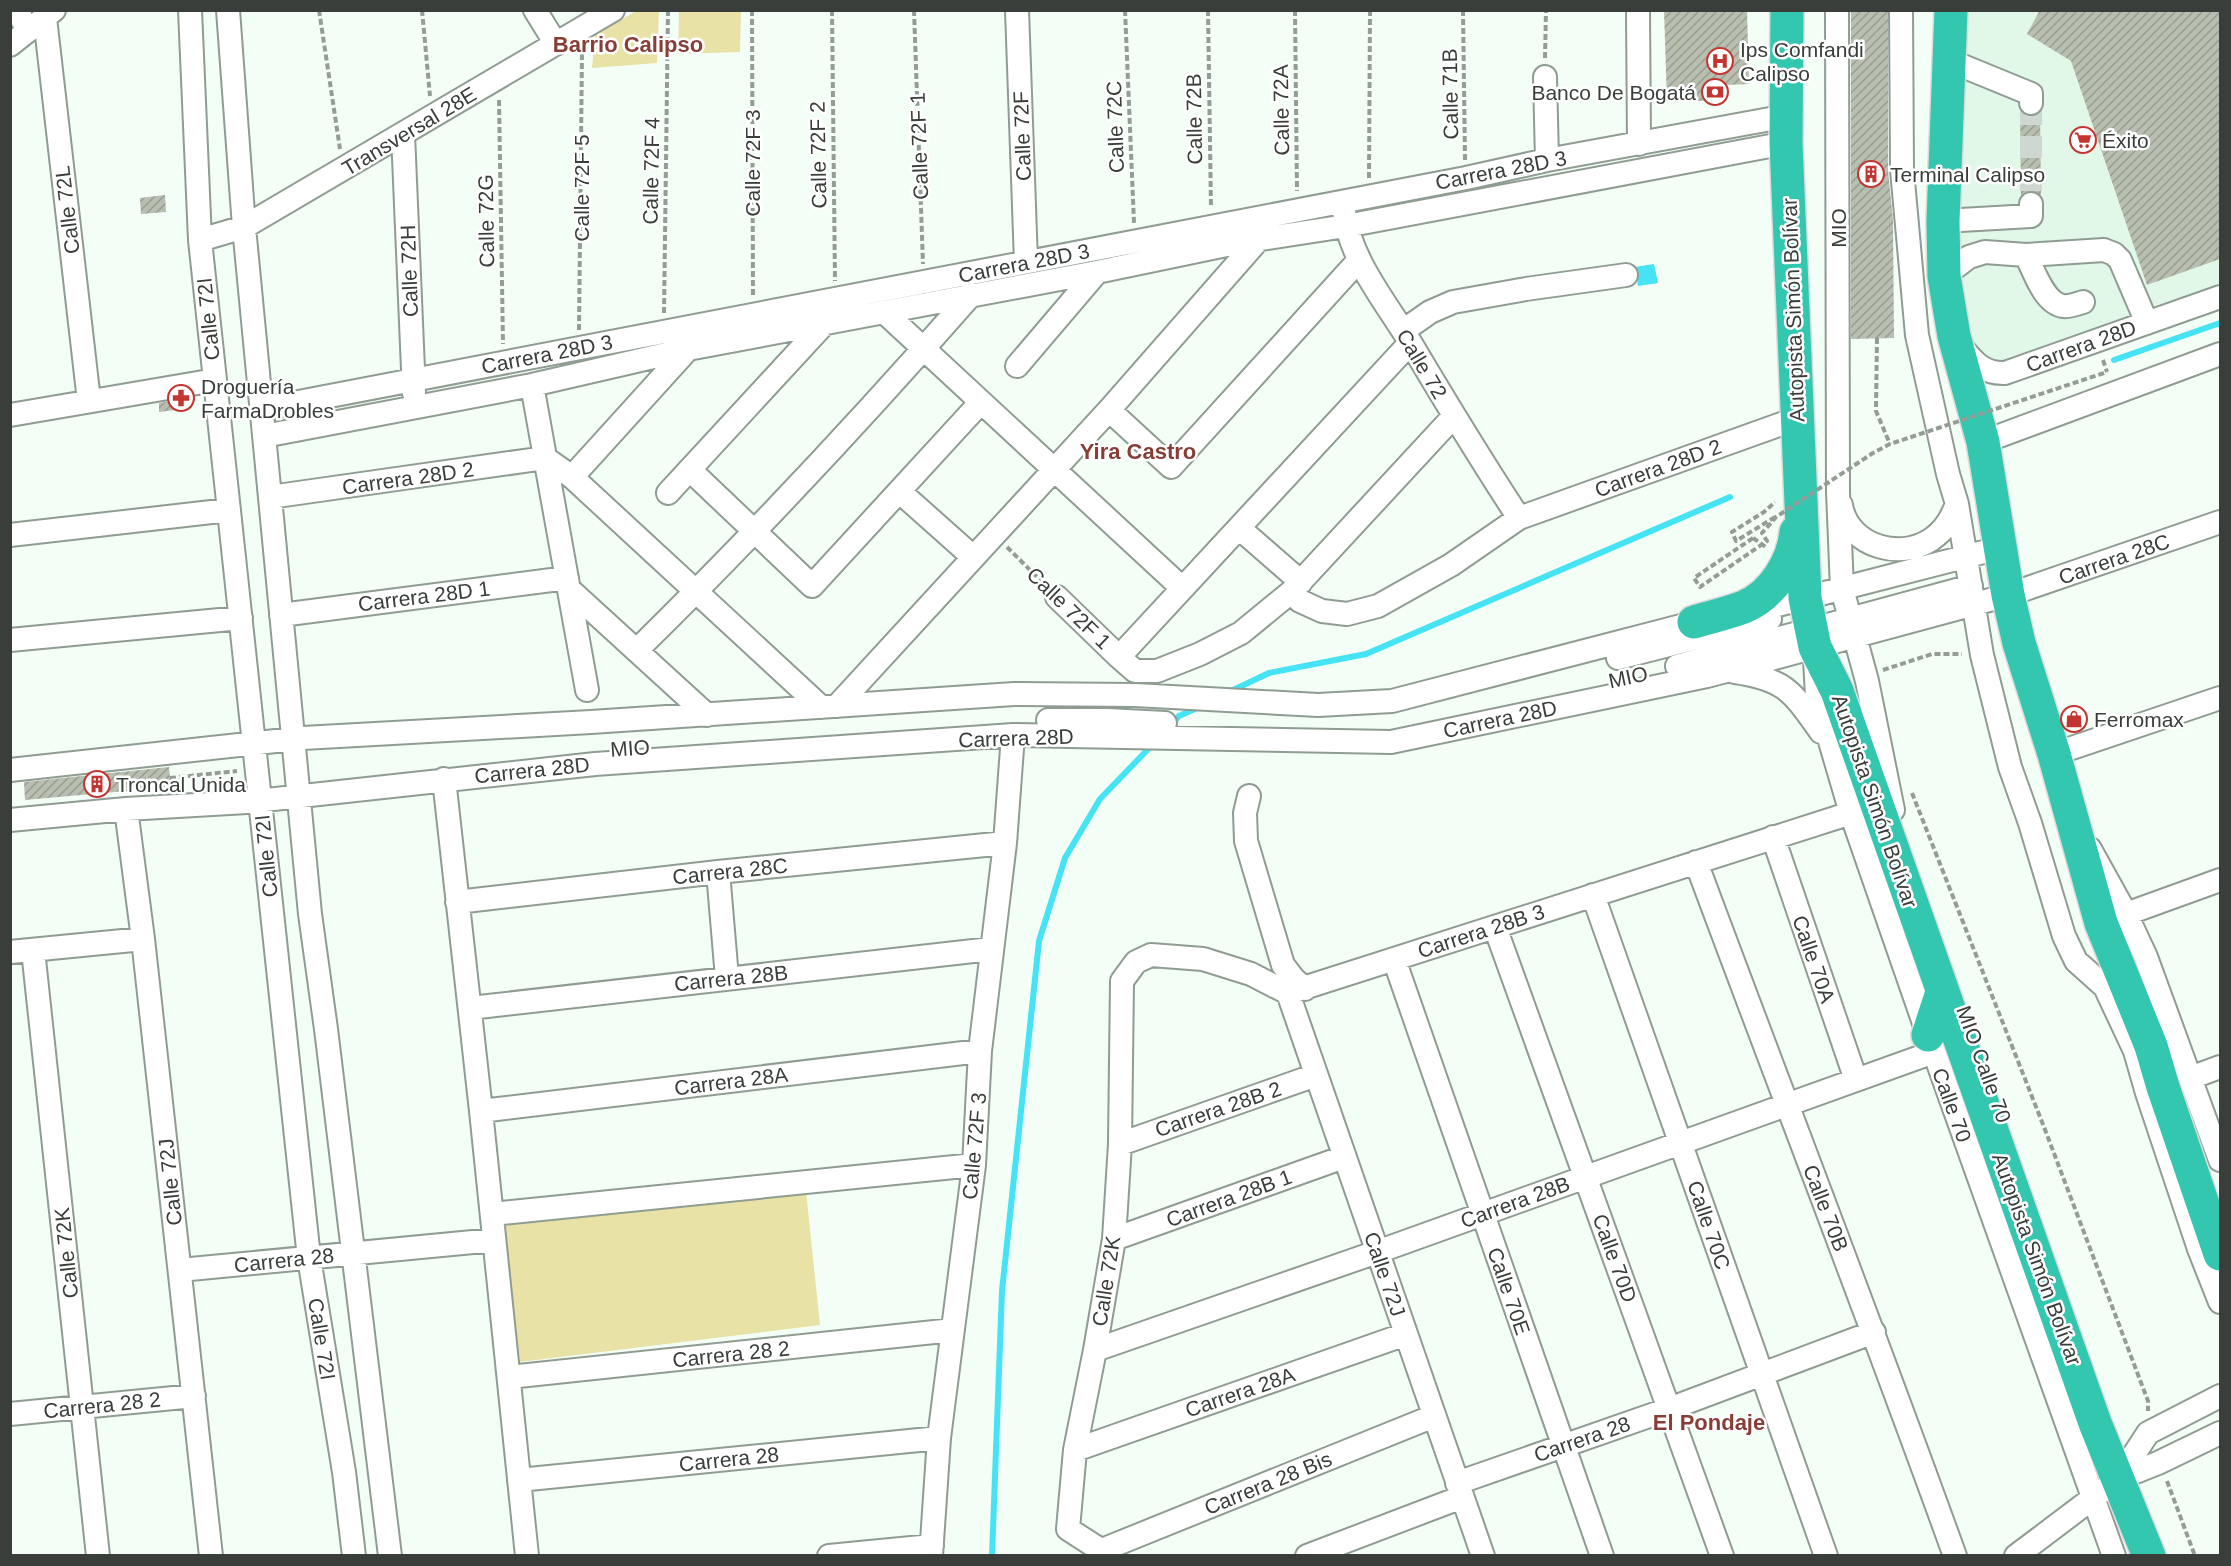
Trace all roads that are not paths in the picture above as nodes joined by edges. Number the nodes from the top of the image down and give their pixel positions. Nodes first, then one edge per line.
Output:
1 (16, 10) edge
2 (190, 10) edge
3 (228, 10) edge
4 (535, 10) edge
5 (613, 10) edge
6 (1017, 10) edge
7 (1638, 10) edge
8 (1787, 10) edge
9 (1838, 10) edge
10 (1901, 10) edge
11 (1951, 10) edge
12 (34, 26) edge
13 (556, 44) junction
14 (1948, 60) junction
15 (1545, 77) road end
16 (2031, 103) dead end
17 (1786, 129) junction
18 (403, 134) junction
19 (1639, 144) junction
20 (1547, 160) junction
21 (1342, 202) junction
22 (2031, 204) dead end
23 (1943, 221) junction
24 (1346, 226) junction
25 (244, 227) junction
26 (1245, 234) junction
27 (200, 240) junction
28 (2026, 255) junction
29 (1359, 260) junction
30 (1026, 262) junction
31 (1097, 272) junction
32 (1626, 275) dead end
33 (1944, 276) junction
34 (971, 295) junction
35 (2220, 297) edge
36 (2083, 302) dead end
37 (884, 312) junction
38 (2147, 323) junction
39 (823, 325) junction
40 (1954, 336) junction
41 (1406, 337) junction
42 (688, 349) junction
43 (923, 350) junction
44 (2220, 354) edge
45 (1017, 366) dead end
46 (215, 380) junction
47 (413, 380) junction
48 (532, 385) junction
49 (89, 401) junction
50 (981, 402) junction
51 (416, 407) junction
52 (262, 409) junction
53 (1109, 410) junction
54 (10, 415) edge
55 (1454, 416) junction
56 (1798, 418) junction
57 (264, 436) junction
58 (1983, 442) junction
59 (545, 458) junction
60 (1054, 469) junction
61 (690, 470) junction
62 (572, 477) junction
63 (1800, 489) junction
64 (900, 492) junction
65 (1838, 492) junction
66 (668, 493) dead end
67 (270, 497) junction
68 (1957, 504) junction
69 (229, 510) junction
70 (1519, 518) junction
71 (2220, 522) edge
72 (1239, 528) junction
73 (755, 531) junction
74 (10, 536) edge
75 (1999, 548) junction
76 (973, 557) junction
77 (1966, 557) junction
78 (568, 583) junction
79 (1296, 587) junction
80 (1182, 588) junction
81 (696, 591) junction
82 (1972, 595) junction
83 (2008, 595) junction
84 (1057, 597) road end
85 (1848, 611) junction
86 (281, 615) junction
87 (241, 618) junction
88 (1809, 621) junction
89 (1694, 622) junction
90 (10, 640) edge
91 (637, 650) junction
92 (1119, 657) junction
93 (1707, 676) junction
94 (587, 690) dead end
95 (2220, 698) edge
96 (829, 707) junction
97 (1121, 708) junction
98 (707, 715) junction
99 (1012, 735) junction
100 (1270, 735) junction
101 (294, 745) junction
102 (1830, 745) junction
103 (2054, 754) junction
104 (251, 756) junction
105 (10, 770) edge
106 (10, 777) edge
107 (444, 779) junction
108 (298, 790) junction
109 (259, 794) junction
110 (1249, 796) dead end
111 (126, 809) junction
112 (10, 810) edge
113 (1851, 813) junction
114 (2071, 814) junction
115 (10, 820) edge
116 (1773, 837) junction
117 (1005, 843) junction
118 (1696, 862) junction
119 (718, 872) junction
120 (2220, 880) edge
121 (1593, 895) junction
122 (457, 902) junction
123 (2126, 914) junction
124 (1495, 927) junction
125 (143, 939) junction
126 (991, 949) junction
127 (33, 950) junction
128 (10, 952) edge
129 (1394, 959) junction
130 (727, 978) junction
131 (1296, 991) junction
132 (1942, 992) junction
133 (470, 1008) junction
134 (1931, 1044) junction
135 (981, 1051) junction
136 (2220, 1067) edge
137 (1316, 1075) junction
138 (2190, 1078) junction
139 (1856, 1080) junction
140 (1786, 1105) junction
141 (482, 1111) junction
142 (1680, 1143) junction
143 (1120, 1144) junction
144 (1344, 1157) junction
145 (2220, 1160) edge
146 (974, 1165) junction
147 (1586, 1177) junction
148 (492, 1214) junction
149 (1482, 1214) junction
150 (1114, 1239) junction
151 (494, 1240) junction
152 (1377, 1252) junction
153 (353, 1253) junction
154 (2220, 1254) edge
155 (309, 1258) junction
156 (180, 1270) junction
157 (2220, 1302) edge
158 (953, 1330) junction
159 (1875, 1332) junction
160 (1406, 1334) junction
161 (1095, 1350) junction
162 (1762, 1374) junction
163 (508, 1377) junction
164 (194, 1396) junction
165 (2220, 1396) edge
166 (82, 1407) junction
167 (1669, 1409) junction
168 (10, 1414) edge
169 (1434, 1416) junction
170 (2220, 1433) edge
171 (939, 1438) junction
172 (1563, 1446) junction
173 (1075, 1450) junction
174 (2118, 1478) junction
175 (519, 1480) junction
176 (1460, 1490) junction
177 (931, 1551) edge
178 (1106, 1553) edge
179 (2017, 1555) edge
180 (98, 1556) edge
181 (211, 1556) edge
182 (354, 1556) edge
183 (390, 1556) edge
184 (527, 1556) edge
185 (829, 1556) edge
186 (1307, 1556) edge
187 (1482, 1556) edge
188 (1602, 1556) edge
189 (1722, 1556) edge
190 (1826, 1556) edge
191 (1955, 1556) edge
192 (2114, 1556) edge
193 (2149, 1556) edge
194 (2163, 1556) edge

1 - 12 street
2 - 27 street, Calle 72I
3 - 25 street, Calle 72I
4 - 13 street
5 - 13 street, Transversal 28E
6 - 30 street, Calle 72F
7 - 19 street
8 - 17 highway, Autopista Simón Bolívar
9 - 65 street, MIO
10 - 68 street
11 - 14 highway
12 - 49 street, Calle 72L
13 - 18 street, Transversal 28E
14 - 16 street
14 - 23 highway
15 - 20 street
17 - 19 street, Carrera 28D 3
17 - 24 street, Carrera 28D 3
17 - 56 highway, Autopista Simón Bolívar
18 - 25 street, Transversal 28E
18 - 47 street, Calle 72H
19 - 20 street, Carrera 28D 3
20 - 21 street, Carrera 28D 3
21 - 24 street, Calle 72
21 - 26 street, Carrera 28D 3
22 - 23 street
23 - 33 highway
24 - 26 street, Carrera 28D 3
24 - 29 street, Calle 72
25 - 27 street, Transversal 28E
25 - 52 street, Calle 72I
26 - 30 street, Carrera 28D 3
26 - 31 street, Carrera 28D 3
26 - 53 street
27 - 46 street, Calle 72I
28 - 33 street
28 - 36 street
28 - 38 street
29 - 41 street, Calle 72
29 - 53 street
30 - 47 street, Carrera 28D 3
31 - 34 street, Carrera 28D 3
31 - 45 street
32 - 41 street
33 - 40 highway
34 - 37 street, Carrera 28D 3
34 - 43 street
35 - 38 street, Carrera 28D
37 - 39 street, Carrera 28D 3
37 - 43 street
38 - 40 street, Carrera 28D
39 - 42 street, Carrera 28D 3
39 - 61 street
40 - 58 highway
41 - 55 street, Calle 72
41 - 72 street
42 - 48 street, Carrera 28D 3
42 - 62 street
43 - 50 street
43 - 73 street
44 - 58 street
46 - 49 street
46 - 69 street, Calle 72I
47 - 51 street, Calle 72H
47 - 52 street, Carrera 28D 3
48 - 51 street, Carrera 28D 3
48 - 59 street
49 - 54 street
50 - 60 street
50 - 64 street
51 - 57 street, Carrera 28D 3
52 - 57 street, Calle 72I
53 - 60 street
55 - 70 street, Calle 72
55 - 79 street, Calle 72F 1
56 - 63 highway, Autopista Simón Bolívar
56 - 70 street, Carrera 28D 2
57 - 67 street, Calle 72I
58 - 75 highway
59 - 62 street
59 - 67 street, Carrera 28D 2
59 - 78 street
60 - 76 street
60 - 80 street
61 - 66 street
61 - 73 street
62 - 81 street
63 - 88 highway, Autopista Simón Bolívar
63 - 89 highway
64 - 73 street
64 - 76 street
65 - 68 street
65 - 85 street, MIO
67 - 86 street, Calle 72I
68 - 77 street
69 - 74 street
69 - 87 street, Calle 72I
70 - 79 street, Carrera 28D 2
71 - 83 street, Carrera 28C
72 - 79 street, Carrera 28D 2
72 - 80 street
73 - 81 street
75 - 77 street, Carrera 28D
75 - 83 highway
76 - 96 street
77 - 82 street
77 - 85 street, Carrera 28D
78 - 86 street, Carrera 28D 1
78 - 91 street
78 - 94 street
79 - 92 street, Calle 72F 1
80 - 92 street
81 - 91 street
81 - 96 street
82 - 83 street, Carrera 28D
82 - 85 street, Carrera 28D
82 - 157 street
83 - 103 highway
84 - 92 street, Calle 72F 1
85 - 88 street, Carrera 28D
85 - 88 street, MIO
85 - 174 street, MIO Calle 70
86 - 101 street, Calle 72I
87 - 90 street
87 - 104 street, Calle 72I
88 - 89 street, Carrera 28D
88 - 93 street, Carrera 28D
88 - 97 street, MIO
88 - 100 street, MIO
88 - 102 street, Calle 70
88 - 132 highway, Autopista Simón Bolívar
89 - 97 street, Carrera 28D
91 - 98 street
93 - 100 street, Carrera 28D
93 - 102 street
95 - 103 street
96 - 97 street, Carrera 28D
96 - 98 street, Carrera 28D
97 - 100 street
97 - 101 street, MIO
97 - 108 street, MIO
98 - 101 street, Carrera 28D
99 - 100 street, Carrera 28D
99 - 107 street, Carrera 28D
99 - 117 street, Calle 72F 3
101 - 104 street, Carrera 28D
101 - 108 street, Calle 72I
102 - 113 street, Calle 70
103 - 114 highway
104 - 105 street, Carrera 28D
104 - 106 street
104 - 109 street, Calle 72I
107 - 108 street, Carrera 28D
107 - 122 street
108 - 109 street, Carrera 28D
108 - 153 street, Calle 72I
109 - 111 street, Carrera 28D
109 - 112 street
109 - 155 street, Calle 72I
110 - 131 street
111 - 115 street, Carrera 28D
111 - 125 street, Calle 72J
113 - 116 street, Carrera 28B 3
113 - 134 street, Calle 70
114 - 123 street
114 - 154 highway
116 - 118 street, Carrera 28B 3
116 - 139 street, Calle 70A
117 - 119 street, Carrera 28C
117 - 126 street, Calle 72F 3
118 - 121 street, Carrera 28B 3
118 - 140 street, Calle 70B
119 - 122 street, Carrera 28C
119 - 130 street
120 - 123 street
121 - 124 street, Carrera 28B 3
121 - 142 street, Calle 70C
122 - 133 street
123 - 138 street
124 - 129 street, Carrera 28B 3
124 - 147 street, Calle 70D
125 - 127 street
125 - 156 street, Calle 72J
126 - 130 street, Carrera 28B
126 - 135 street, Calle 72F 3
127 - 128 street
127 - 166 street, Calle 72K
129 - 131 street, Carrera 28B 3
129 - 149 street, Calle 70E
130 - 133 street, Carrera 28B
131 - 137 street, Calle 72J
131 - 143 street, Calle 72K
132 - 134 highway
132 - 174 highway, Autopista Simón Bolívar
133 - 141 street
134 - 139 street, Carrera 28B
134 - 174 street, Calle 70
135 - 141 street, Carrera 28A
135 - 146 street, Calle 72F 3
136 - 138 street
137 - 143 street, Carrera 28B 2
137 - 144 street, Calle 72J
138 - 145 street
139 - 140 street, Carrera 28B
140 - 142 street, Carrera 28B
140 - 159 street, Calle 70B
141 - 148 street
142 - 147 street, Carrera 28B
142 - 162 street, Calle 70C
143 - 150 street, Calle 72K
144 - 150 street, Carrera 28B 1
144 - 152 street, Calle 72J
146 - 148 street
146 - 158 street, Calle 72F 3
147 - 149 street, Carrera 28B
147 - 167 street, Calle 70D
148 - 151 street
149 - 152 street, Carrera 28B
149 - 172 street, Calle 70E
150 - 161 street, Calle 72K
151 - 153 street, Carrera 28
151 - 163 street
152 - 160 street, Calle 72J
152 - 161 street, Carrera 28B
153 - 155 street, Carrera 28
153 - 183 street, Calle 72I
155 - 156 street, Carrera 28
155 - 182 street, Calle 72I
156 - 164 street, Calle 72J
158 - 163 street, Carrera 28 2
158 - 171 street, Calle 72F 3
159 - 162 street, Carrera 28
159 - 191 street, Calle 70B
160 - 169 street, Calle 72J
160 - 173 street, Carrera 28A
161 - 173 street, Calle 72K
162 - 167 street, Carrera 28
162 - 190 street, Calle 70C
163 - 175 street
164 - 166 street, Carrera 28 2
164 - 181 street, Calle 72J
165 - 174 street
166 - 168 street, Carrera 28 2
166 - 180 street, Calle 72K
167 - 172 street, Carrera 28
167 - 189 street, Calle 70D
169 - 176 street, Calle 72J
169 - 178 street, Carrera 28 Bis
170 - 174 street
171 - 175 street, Carrera 28
171 - 177 street, Calle 72F 3
172 - 176 street, Carrera 28
172 - 188 street, Calle 70E
173 - 178 street, Calle 72K
174 - 179 street
174 - 192 street, Calle 70
174 - 193 highway, Autopista Simón Bolívar
174 - 194 street, MIO Calle 70
175 - 184 street
176 - 186 street, Carrera 28
176 - 187 street, Calle 72J
177 - 185 street

